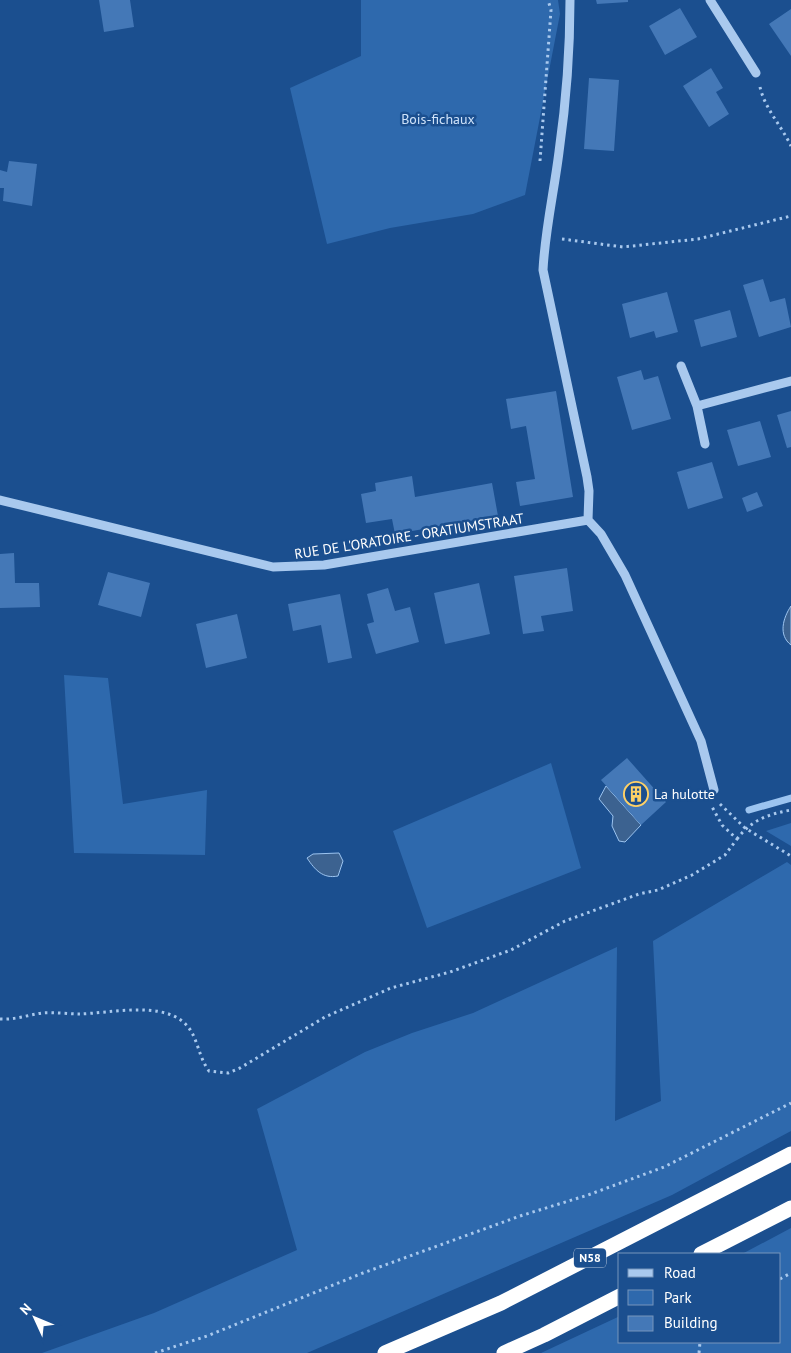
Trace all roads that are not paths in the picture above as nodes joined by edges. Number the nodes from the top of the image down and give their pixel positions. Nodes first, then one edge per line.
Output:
1 (570, 0) edge
2 (710, 0) edge
3 (756, 73) road end
4 (681, 366) dead end
5 (791, 381) edge
6 (697, 406) junction
7 (704, 444) dead end
8 (0, 500) edge
9 (588, 520) junction
10 (714, 790) road end
11 (791, 1154) edge
12 (791, 1208) edge
13 (703, 1253) edge
14 (618, 1297) edge
15 (385, 1353) edge
16 (504, 1353) edge

1 - 9 street
2 - 3 street
4 - 6 street
5 - 6 street
6 - 7 street
8 - 9 street, RUE DE L'ORATOIRE - ORATIUMSTRAAT
9 - 10 street
11 - 15 highway, N58
12 - 13 highway
14 - 16 highway

